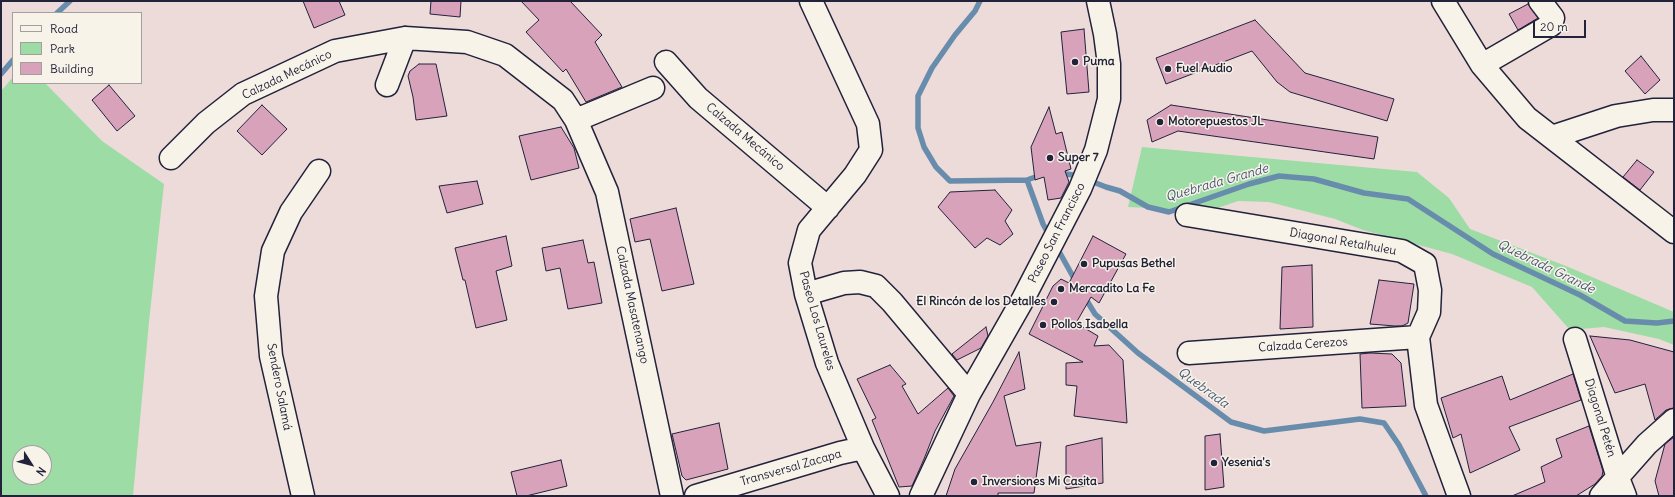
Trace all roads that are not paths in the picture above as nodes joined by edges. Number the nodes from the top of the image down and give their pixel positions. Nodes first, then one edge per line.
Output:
1 (811, 1) edge
2 (1098, 1) edge
3 (1111, 1) edge
4 (1442, 1) edge
5 (1540, 1) edge
6 (404, 38) junction
7 (666, 62) dead end
8 (1482, 65) junction
9 (388, 85) dead end
10 (653, 88) dead end
11 (1674, 110) edge
12 (576, 120) junction
13 (1552, 137) junction
14 (1102, 153) junction
15 (171, 158) dead end
16 (319, 171) dead end
17 (828, 208) junction
18 (1187, 215) dead end
19 (1674, 232) edge
20 (806, 294) junction
21 (1418, 337) junction
22 (1575, 339) dead end
23 (1188, 353) dead end
24 (969, 394) junction
25 (1674, 420) edge
26 (863, 448) junction
27 (1622, 487) edge
28 (303, 496) edge
29 (672, 496) edge
30 (696, 496) edge
31 (888, 496) edge
32 (921, 496) edge
33 (1459, 496) edge
34 (1601, 496) edge

1 - 17 street, Paseo Los Laureles
2 - 14 street, Paseo San Francisco
3 - 14 street, Paseo San Francisco
4 - 8 street
5 - 8 street
6 - 9 street
6 - 12 street, Calzada Mecánico
6 - 15 street, Calzada Mecánico
7 - 17 street, Calzada Mecánico
8 - 13 street
10 - 12 street
11 - 13 street
12 - 29 street, Calzada Masatenango
13 - 19 street
14 - 24 street, Paseo San Francisco
16 - 28 street, Sendero Salamá
17 - 20 street, Paseo Los Laureles
18 - 21 street, Diagonal Retalhuleu
20 - 24 street
20 - 26 street, Paseo Los Laureles
21 - 23 street, Calzada Cerezos
21 - 33 street
22 - 27 street, Diagonal Petén
24 - 32 street, Paseo San Francisco
25 - 27 street
26 - 30 street, Transversal Zacapa
26 - 31 street, Paseo Los Laureles
27 - 34 street

